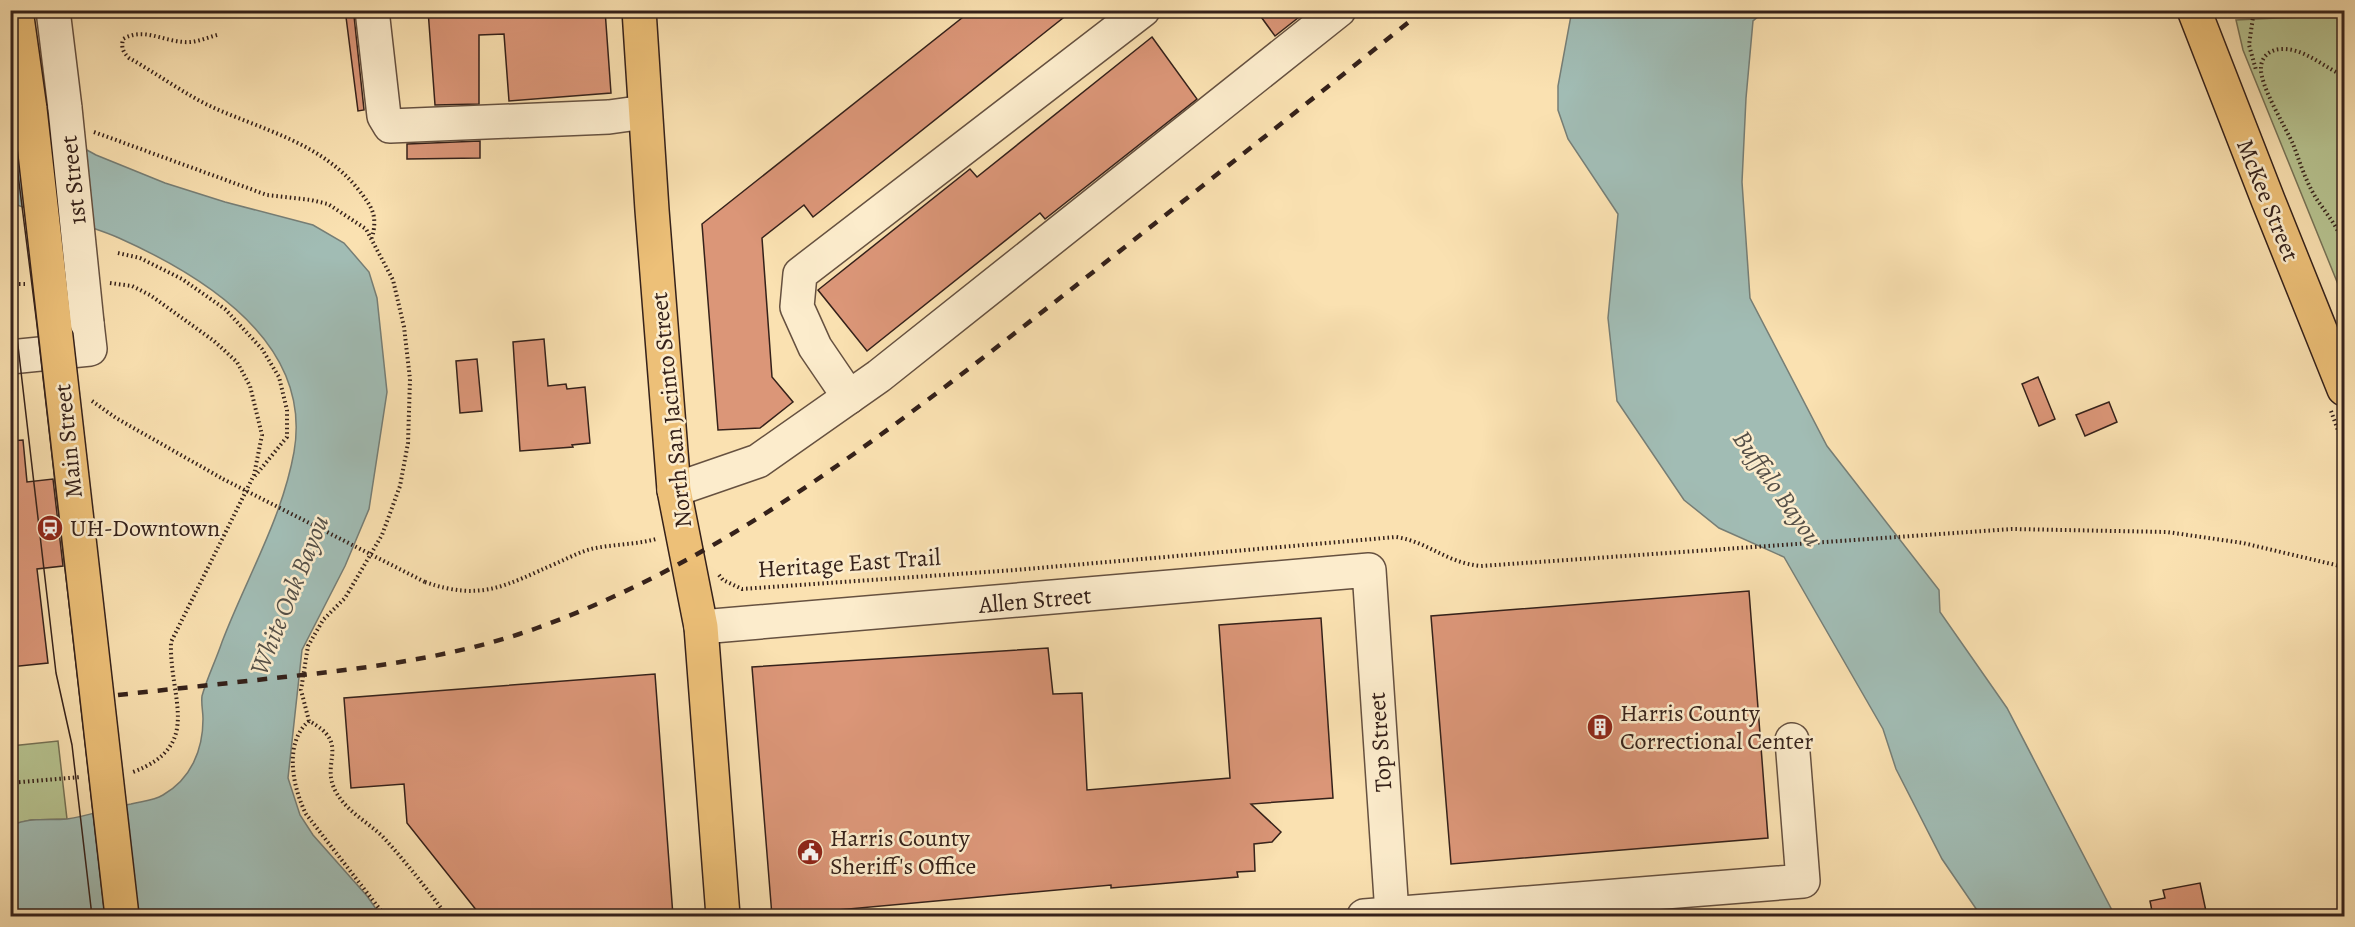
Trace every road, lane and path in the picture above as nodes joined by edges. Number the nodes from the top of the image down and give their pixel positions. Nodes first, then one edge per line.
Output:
1 (16, 10) edge
2 (52, 10) edge
3 (372, 10) edge
4 (639, 10) edge
5 (1143, 10) edge
6 (1339, 10) edge
7 (2254, 10) edge
8 (2199, 22) edge
9 (217, 35) dead end
10 (2245, 70) dead end
11 (2258, 70) junction
12 (2344, 76) edge
13 (645, 112) junction
14 (91, 130) dead end
15 (372, 239) junction
16 (2344, 247) edge
17 (118, 252) dead end
18 (100, 283) dead end
19 (10, 284) edge
20 (33, 284) dead end
21 (10, 357) edge
22 (2344, 388) edge
23 (849, 397) junction
24 (116, 418) dead end
25 (251, 481) junction
26 (674, 490) junction
27 (651, 541) dead end
28 (715, 566) dead end
29 (1481, 566) dead end
30 (2344, 567) edge
31 (1040, 568) dead end
32 (1369, 570) joint
33 (701, 627) junction
34 (309, 721) junction
35 (1792, 740) dead end
36 (122, 773) dead end
37 (88, 776) dead end
38 (10, 783) edge
39 (1475, 912) edge
40 (1378, 915) edge
41 (122, 916) edge
42 (390, 916) edge
43 (447, 916) edge
44 (723, 916) edge

1 - 41 main road, Main Street, bridge
2 - 21 street, 1st Street, bridge
3 - 13 street
4 - 13 main road, North San Jacinto Street
5 - 23 street
6 - 23 street
7 - 11 path
8 - 22 main road, McKee Street
9 - 15 path
10 - 11 path
11 - 12 path
11 - 16 path
13 - 26 main road, North San Jacinto Street
14 - 15 path
15 - 34 path
17 - 25 path
18 - 25 path
19 - 20 path
23 - 26 street
24 - 27 path, bridge
25 - 36 path
26 - 33 main road, North San Jacinto Street
28 - 31 path, Heritage East Trail
29 - 30 path
32 - 33 street, Allen Street
32 - 40 street, Top Street
33 - 44 main road, North San Jacinto Street
34 - 42 path
34 - 43 path
35 - 39 street
37 - 38 path
39 - 40 street

